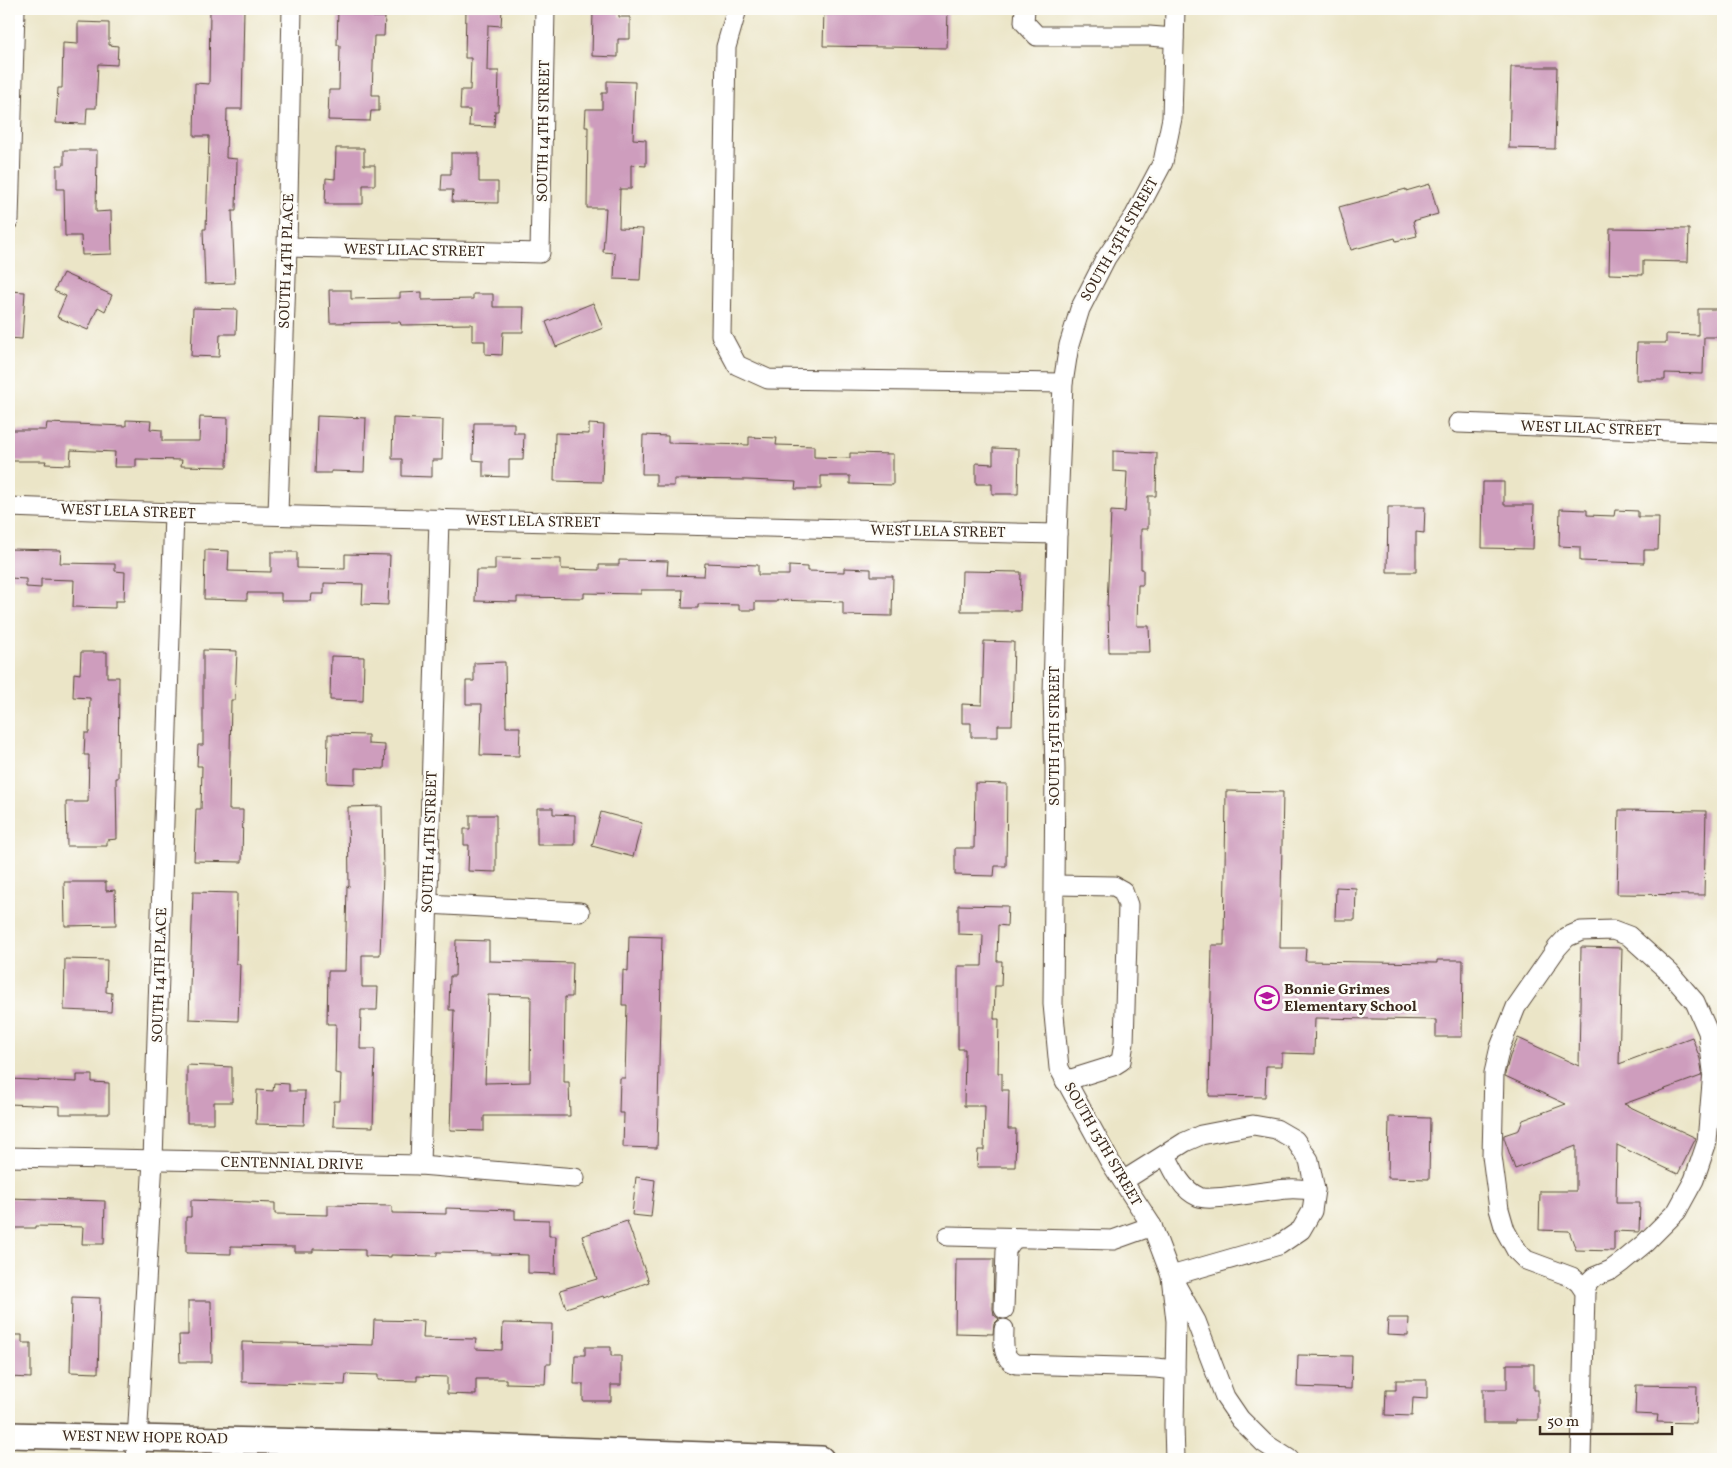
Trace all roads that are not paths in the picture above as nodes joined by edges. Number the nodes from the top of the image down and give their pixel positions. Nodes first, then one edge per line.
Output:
1 (15, 9) edge
2 (292, 9) edge
3 (545, 9) edge
4 (736, 9) edge
5 (1025, 9) edge
6 (1174, 9) edge
7 (1174, 38) junction
8 (9, 220) edge
9 (287, 247) junction
10 (540, 252) joint
11 (1063, 383) junction
12 (1458, 423) dead end
13 (1723, 433) edge
14 (9, 507) edge
15 (174, 513) junction
16 (278, 514) junction
17 (439, 519) junction
18 (1057, 534) junction
19 (1055, 885) junction
20 (427, 904) junction
21 (580, 912) dead end
22 (1066, 1081) junction
23 (1166, 1154) junction
24 (9, 1157) edge
25 (153, 1160) junction
26 (420, 1165) junction
27 (575, 1178) dead end
28 (1123, 1181) junction
29 (1315, 1190) junction
30 (1152, 1226) junction
31 (948, 1236) dead end
32 (1018, 1238) junction
33 (1171, 1276) junction
34 (1585, 1292) junction
35 (1004, 1309) dead end
36 (1004, 1329) dead end
37 (1175, 1370) junction
38 (9, 1435) edge
39 (137, 1448) edge
40 (395, 1452) edge
41 (649, 1456) edge
42 (821, 1459) edge
43 (1175, 1459) edge
44 (1289, 1459) edge
45 (1581, 1459) edge

1 - 8 street
2 - 9 street, SOUTH 14TH PLACE
3 - 10 street, SOUTH 14TH STREET
4 - 11 street
5 - 7 street
6 - 7 street, SOUTH 13TH STREET
7 - 11 street, SOUTH 13TH STREET
9 - 10 street, WEST LILAC STREET
9 - 16 street, SOUTH 14TH PLACE
11 - 18 street, SOUTH 13TH STREET
12 - 13 street, WEST LILAC STREET
14 - 15 street, WEST LELA STREET
15 - 16 street, WEST LELA STREET
15 - 25 street, SOUTH 14TH PLACE
16 - 17 street, WEST LELA STREET
17 - 18 street, WEST LELA STREET
17 - 20 street, SOUTH 14TH STREET
18 - 19 street, SOUTH 13TH STREET
19 - 22 street, SOUTH 13TH STREET
19 - 22 street
20 - 21 street
20 - 26 street, SOUTH 14TH STREET
22 - 28 street, SOUTH 13TH STREET
23 - 28 street
23 - 29 street
23 - 29 street
24 - 25 street, CENTENNIAL DRIVE
25 - 26 street, CENTENNIAL DRIVE
25 - 39 street, SOUTH 14TH PLACE
26 - 27 street, CENTENNIAL DRIVE
28 - 30 street, SOUTH 13TH STREET
29 - 33 street
30 - 32 street
30 - 33 street, SOUTH 13TH STREET
31 - 32 street
32 - 35 street
33 - 37 street, SOUTH 13TH STREET
33 - 44 street
34 - 34 street
34 - 45 street
36 - 37 street
37 - 43 street, SOUTH 13TH STREET
38 - 39 main road, WEST NEW HOPE ROAD
39 - 40 main road, WEST NEW HOPE ROAD
40 - 41 main road, WEST NEW HOPE ROAD
41 - 42 main road, WEST NEW HOPE ROAD

